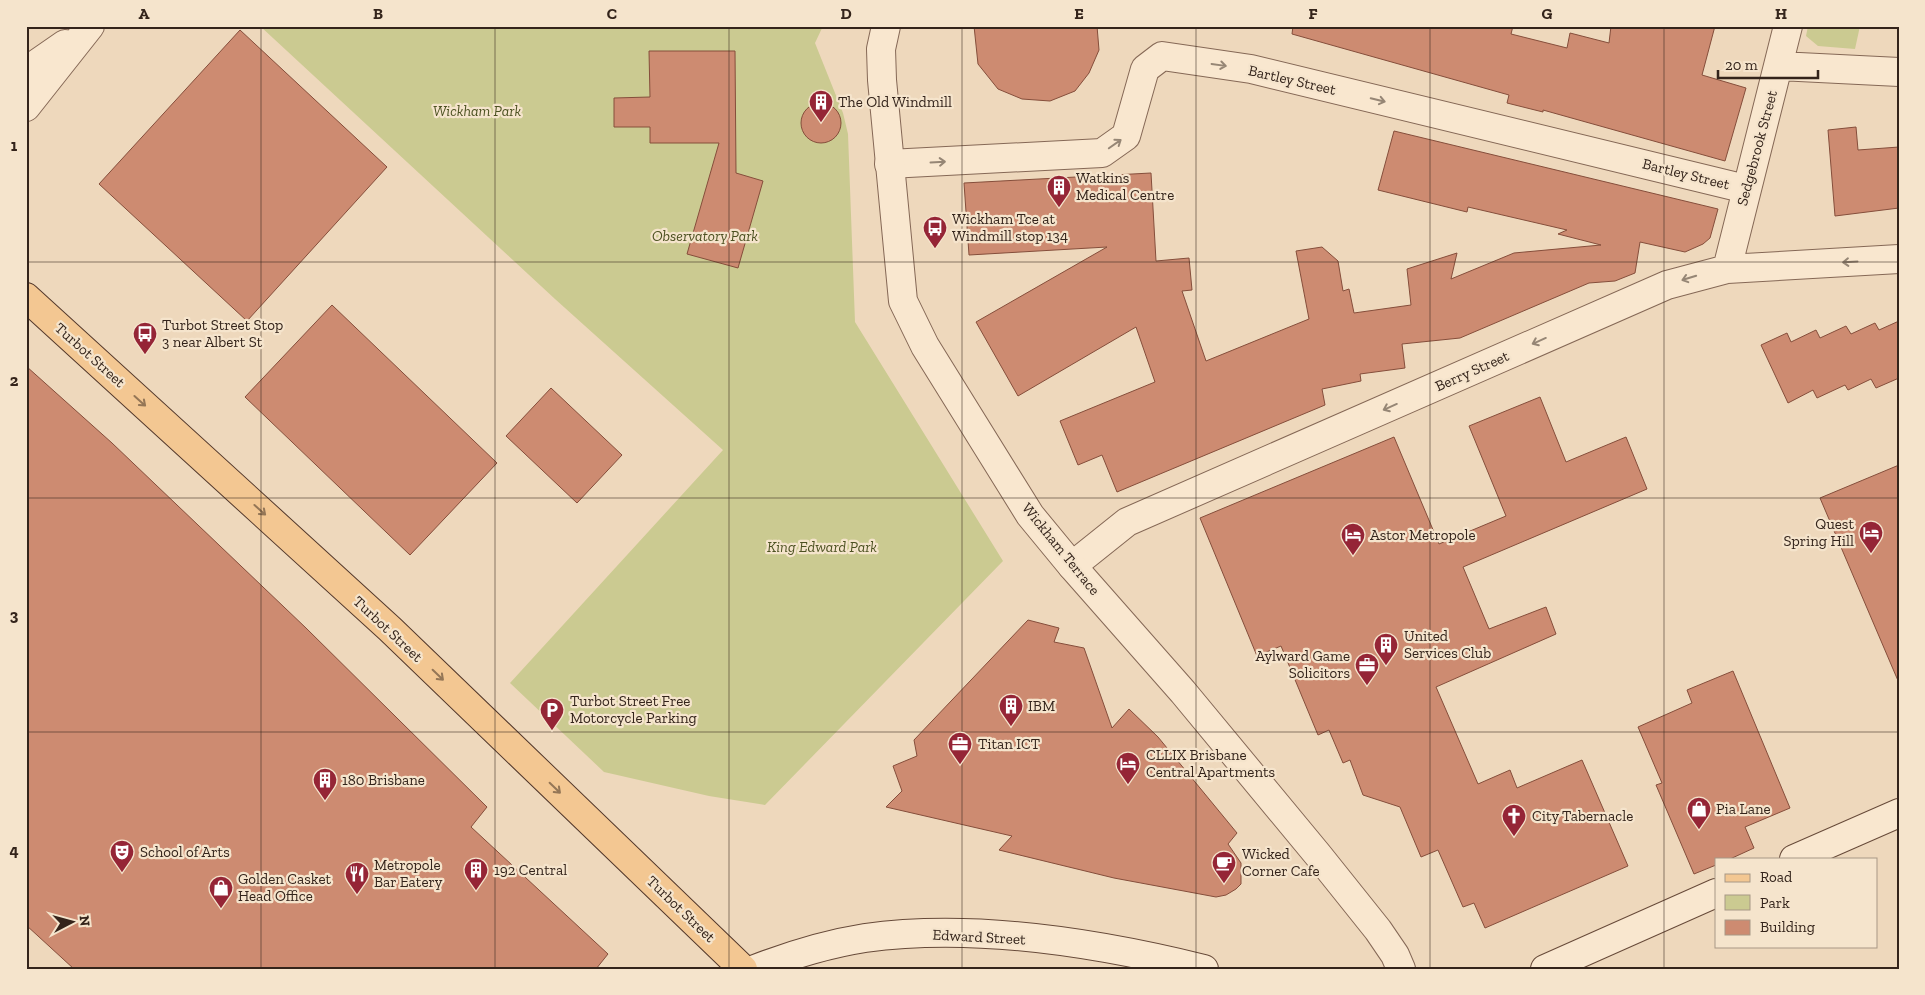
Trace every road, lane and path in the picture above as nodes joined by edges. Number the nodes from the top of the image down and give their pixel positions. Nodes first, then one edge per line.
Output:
1 (886, 26) edge
2 (1788, 26) edge
3 (89, 28) edge
4 (1778, 66) junction
5 (26, 71) edge
6 (1899, 72) edge
7 (26, 107) edge
8 (889, 164) junction
9 (1746, 189) junction
10 (1899, 259) edge
11 (1727, 269) junction
12 (26, 297) edge
13 (1072, 566) junction
14 (1899, 813) edge
15 (1796, 858) edge
16 (1715, 893) edge
17 (742, 969) edge
18 (755, 969) edge
19 (1204, 969) edge
20 (1401, 969) edge
21 (1545, 969) edge

1 - 8 street, Wickham Terrace
2 - 4 street, Sedgebrook Street
3 - 5 street
3 - 7 street
4 - 6 street
4 - 9 street, Sedgebrook Street
8 -> 9 street, Bartley Street
8 - 13 street, Wickham Terrace
9 - 11 street, Sedgebrook Street
10 -> 11 street, Berry Street
11 -> 13 street, Berry Street
12 -> 17 main road, Turbot Street
13 - 20 street, Wickham Terrace
14 - 15 street
16 - 21 street
18 - 19 street, Edward Street

